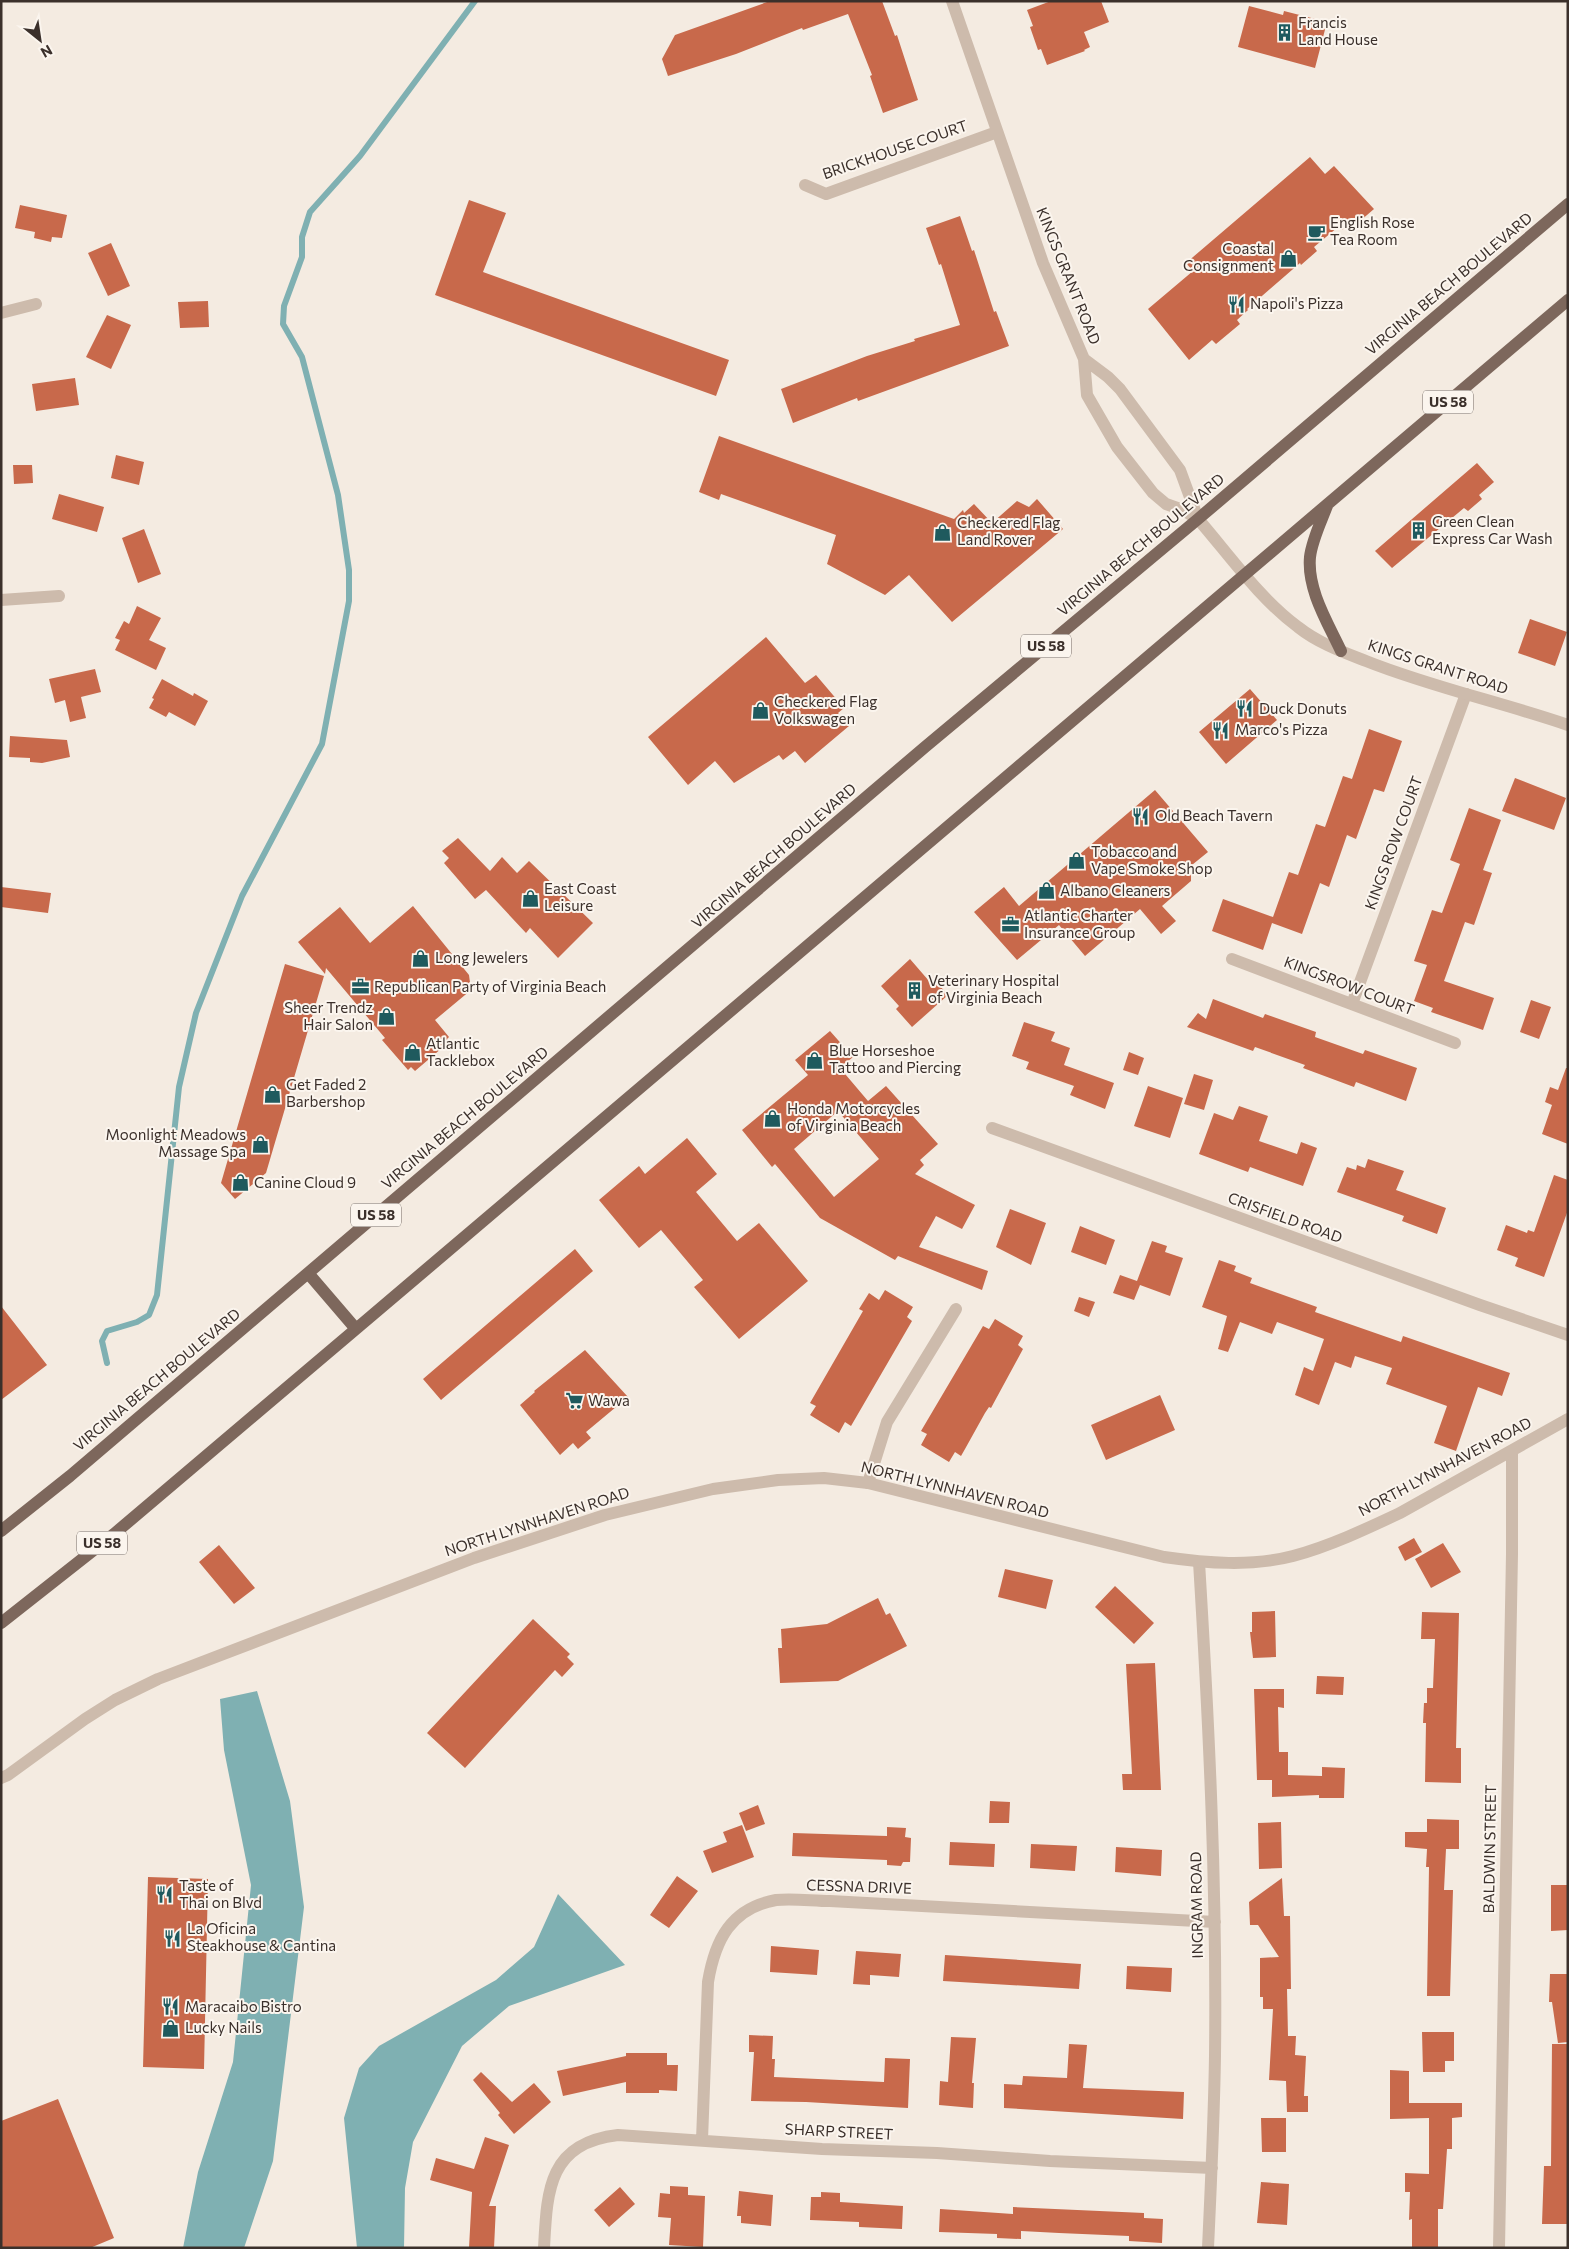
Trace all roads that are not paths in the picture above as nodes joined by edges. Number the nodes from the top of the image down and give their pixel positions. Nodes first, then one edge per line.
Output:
1 (952, 1) edge
2 (997, 132) junction
3 (805, 185) dead end
4 (1568, 204) edge
5 (1568, 300) edge
6 (36, 304) dead end
7 (1, 313) edge
8 (1084, 359) junction
9 (1328, 504) junction
10 (1198, 519) junction
11 (1245, 574) junction
12 (59, 596) dead end
13 (1, 600) edge
14 (1342, 652) junction
15 (1466, 694) junction
16 (1568, 726) edge
17 (1232, 960) dead end
18 (1352, 1004) junction
19 (1454, 1043) dead end
20 (992, 1128) dead end
21 (308, 1273) junction
22 (956, 1309) dead end
23 (356, 1330) junction
24 (1568, 1334) edge
25 (1568, 1419) edge
26 (1512, 1451) junction
27 (868, 1483) junction
28 (1, 1531) edge
29 (1199, 1562) junction
30 (1, 1623) edge
31 (1, 1778) edge
32 (1215, 1922) junction
33 (702, 2140) junction
34 (1212, 2168) junction
35 (544, 2248) edge
36 (1208, 2248) edge
37 (1499, 2248) edge

1 - 2 street, KINGS GRANT ROAD
2 - 3 street, BRICKHOUSE COURT
2 - 8 street, KINGS GRANT ROAD
4 - 10 main road, VIRGINIA BEACH BOULEVARD / US 58
5 - 9 main road, US 58
6 - 7 street
8 - 10 street
8 - 10 street, KINGS GRANT ROAD
9 - 11 main road, US 58
9 - 14 main road
10 - 11 street, KINGS GRANT ROAD
10 - 21 main road, VIRGINIA BEACH BOULEVARD / US 58
11 - 14 street, KINGS GRANT ROAD
11 - 23 main road, US 58
12 - 13 street
14 - 15 street, KINGS GRANT ROAD
15 - 16 street, KINGS GRANT ROAD
15 - 18 street, KINGS ROW COURT
17 - 18 street, KINGSROW COURT
18 - 19 street, KINGSROW COURT
20 - 24 street, CRISFIELD ROAD
21 - 23 main road
21 - 28 main road, VIRGINIA BEACH BOULEVARD / US 58
22 - 27 street
23 - 30 main road, US 58
25 - 26 street, NORTH LYNNHAVEN ROAD
26 - 29 street, NORTH LYNNHAVEN ROAD
26 - 37 street, BALDWIN STREET
27 - 29 street, NORTH LYNNHAVEN ROAD
27 - 31 street, NORTH LYNNHAVEN ROAD
29 - 32 street, INGRAM ROAD
32 - 33 street, CESSNA DRIVE
32 - 34 street, INGRAM ROAD
33 - 34 street, SHARP STREET
33 - 35 street, SHARP STREET
34 - 36 street, INGRAM ROAD

